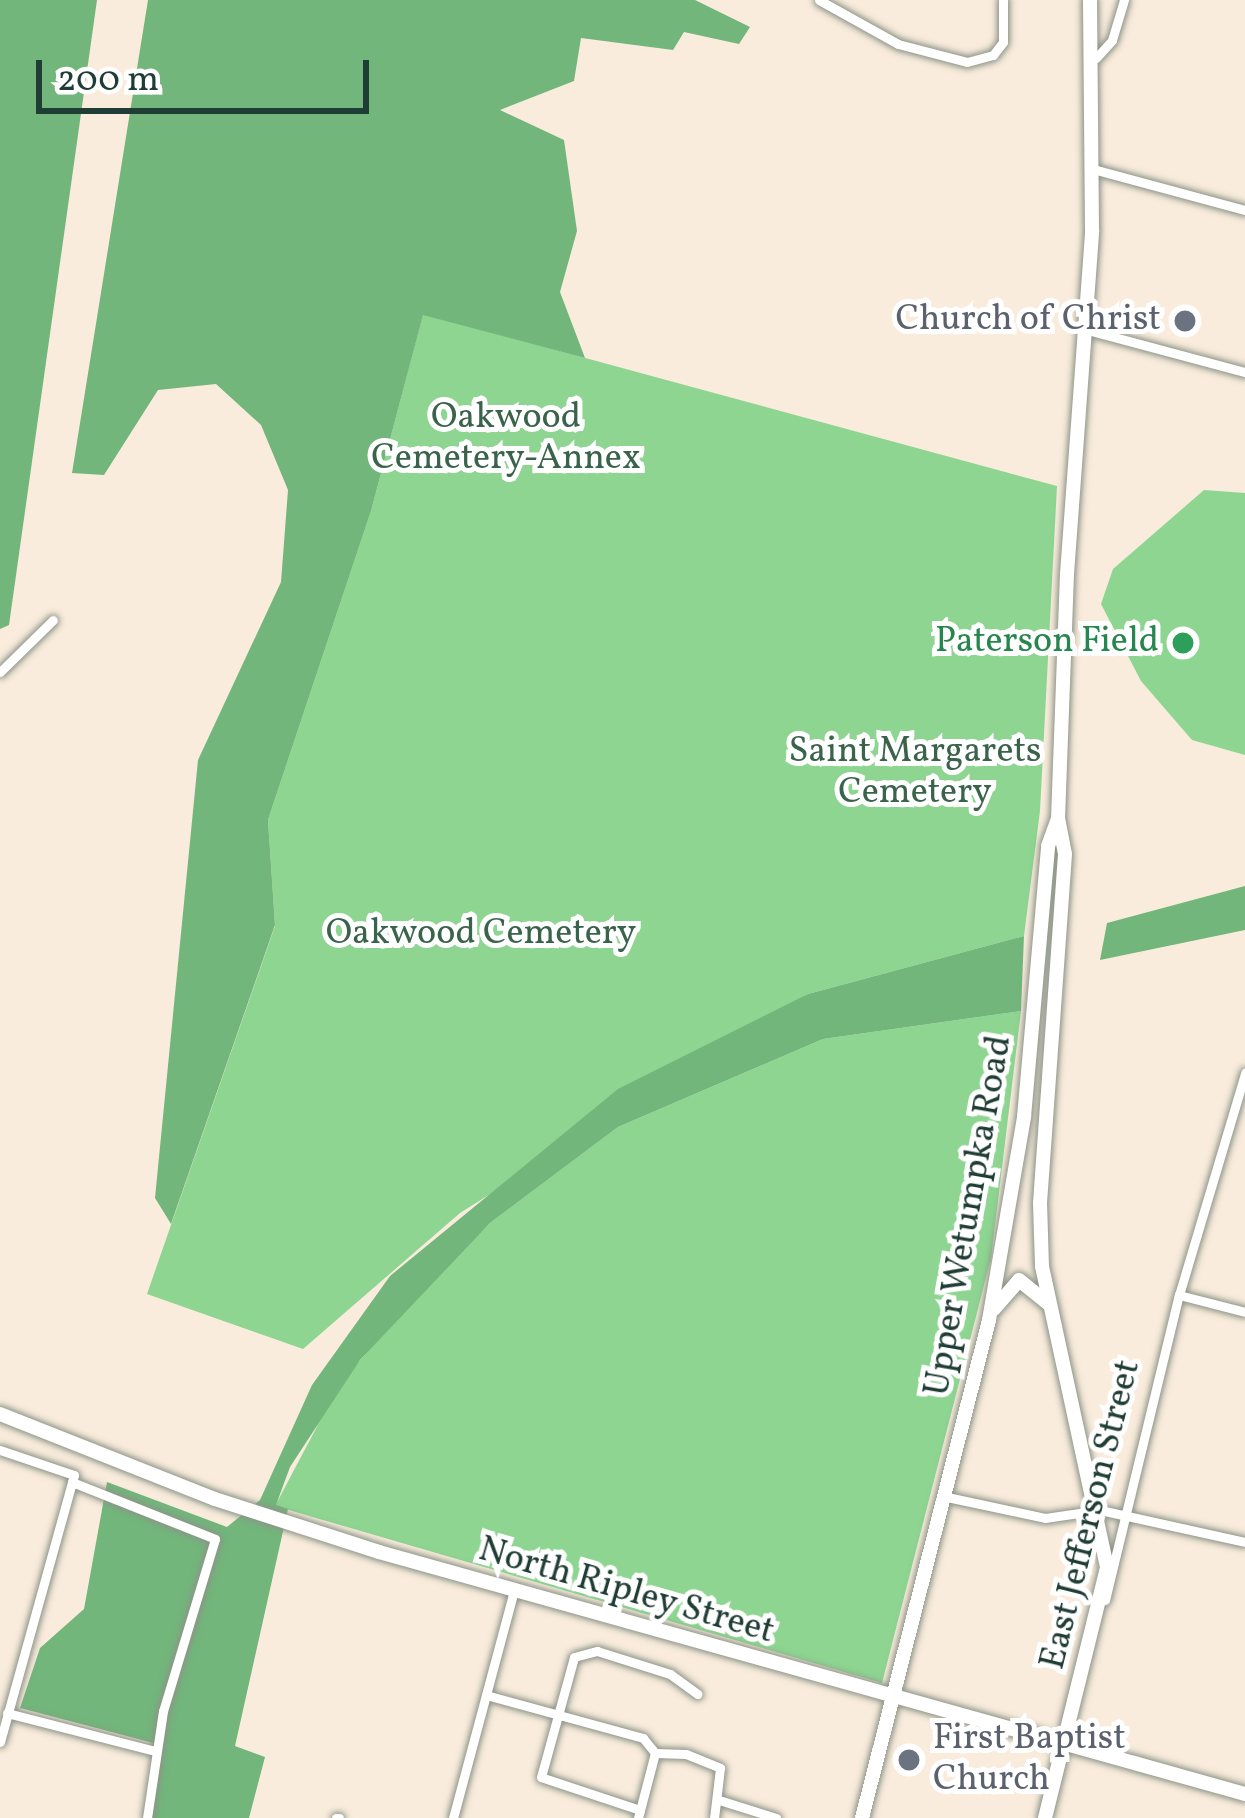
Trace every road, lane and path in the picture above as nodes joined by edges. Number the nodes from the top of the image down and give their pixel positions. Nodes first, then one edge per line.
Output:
1 (819, 0) edge
2 (1004, 0) edge
3 (1090, 0) edge
4 (1124, 0) edge
5 (1096, 58) junction
6 (1094, 170) junction
7 (1245, 210) edge
8 (1084, 328) junction
9 (1245, 372) edge
10 (53, 620) dead end
11 (0, 672) edge
12 (1058, 818) junction
13 (1030, 1065) junction
14 (1049, 1066) junction
15 (1245, 1073) edge
16 (1179, 1295) junction
17 (1049, 1304) junction
18 (1245, 1312) edge
19 (989, 1320) junction
20 (0, 1414) edge
21 (0, 1450) edge
22 (73, 1479) junction
23 (947, 1497) junction
24 (1100, 1510) junction
25 (1128, 1514) junction
26 (1245, 1542) edge
27 (514, 1590) junction
28 (1096, 1624) junction
29 (698, 1694) dead end
30 (486, 1695) junction
31 (893, 1700) junction
32 (7, 1713) junction
33 (557, 1713) junction
34 (0, 1742) edge
35 (1062, 1748) junction
36 (154, 1751) junction
37 (655, 1754) junction
38 (1245, 1794) edge
39 (719, 1800) junction
40 (639, 1814) edge
41 (147, 1818) edge
42 (453, 1818) edge
43 (714, 1818) edge
44 (776, 1818) edge
45 (862, 1818) edge
46 (1045, 1818) edge

1 - 2 street
3 - 5 main road, Upper Wetumpka Road
4 - 5 street
5 - 6 main road, Upper Wetumpka Road
6 - 7 street
6 - 8 main road, Upper Wetumpka Road
8 - 9 street
8 - 12 main road, Upper Wetumpka Road
10 - 11 street
12 - 13 main road, Upper Wetumpka Road
12 - 14 main road, Upper Wetumpka Road
13 - 14 main road
13 - 19 main road, Upper Wetumpka Road
14 - 17 main road, Upper Wetumpka Road
15 - 16 street, East Jefferson Street
16 - 18 street
16 - 25 street, East Jefferson Street
17 - 19 main road
17 - 24 main road, Upper Wetumpka Road
19 - 23 main road, Upper Wetumpka Road
20 - 27 main road, North Ripley Street
21 - 22 street
22 - 32 street
22 - 36 street
23 - 24 street
23 - 31 main road, Upper Wetumpka Road
24 - 25 street
24 - 28 main road, Upper Wetumpka Road
25 - 26 street
25 - 28 street, East Jefferson Street
27 - 30 street
27 - 31 main road, North Ripley Street
28 - 35 main road, East Jefferson Street
29 - 33 street
30 - 33 street
30 - 42 street
31 - 35 main road, North Ripley Street
31 - 45 main road, Upper Wetumpka Road
32 - 34 street
32 - 36 street
33 - 37 street
33 - 40 street
35 - 38 main road, North Ripley Street
35 - 46 main road, East Jefferson Street
36 - 41 street
37 - 39 street
37 - 40 street
39 - 43 street
39 - 44 street

